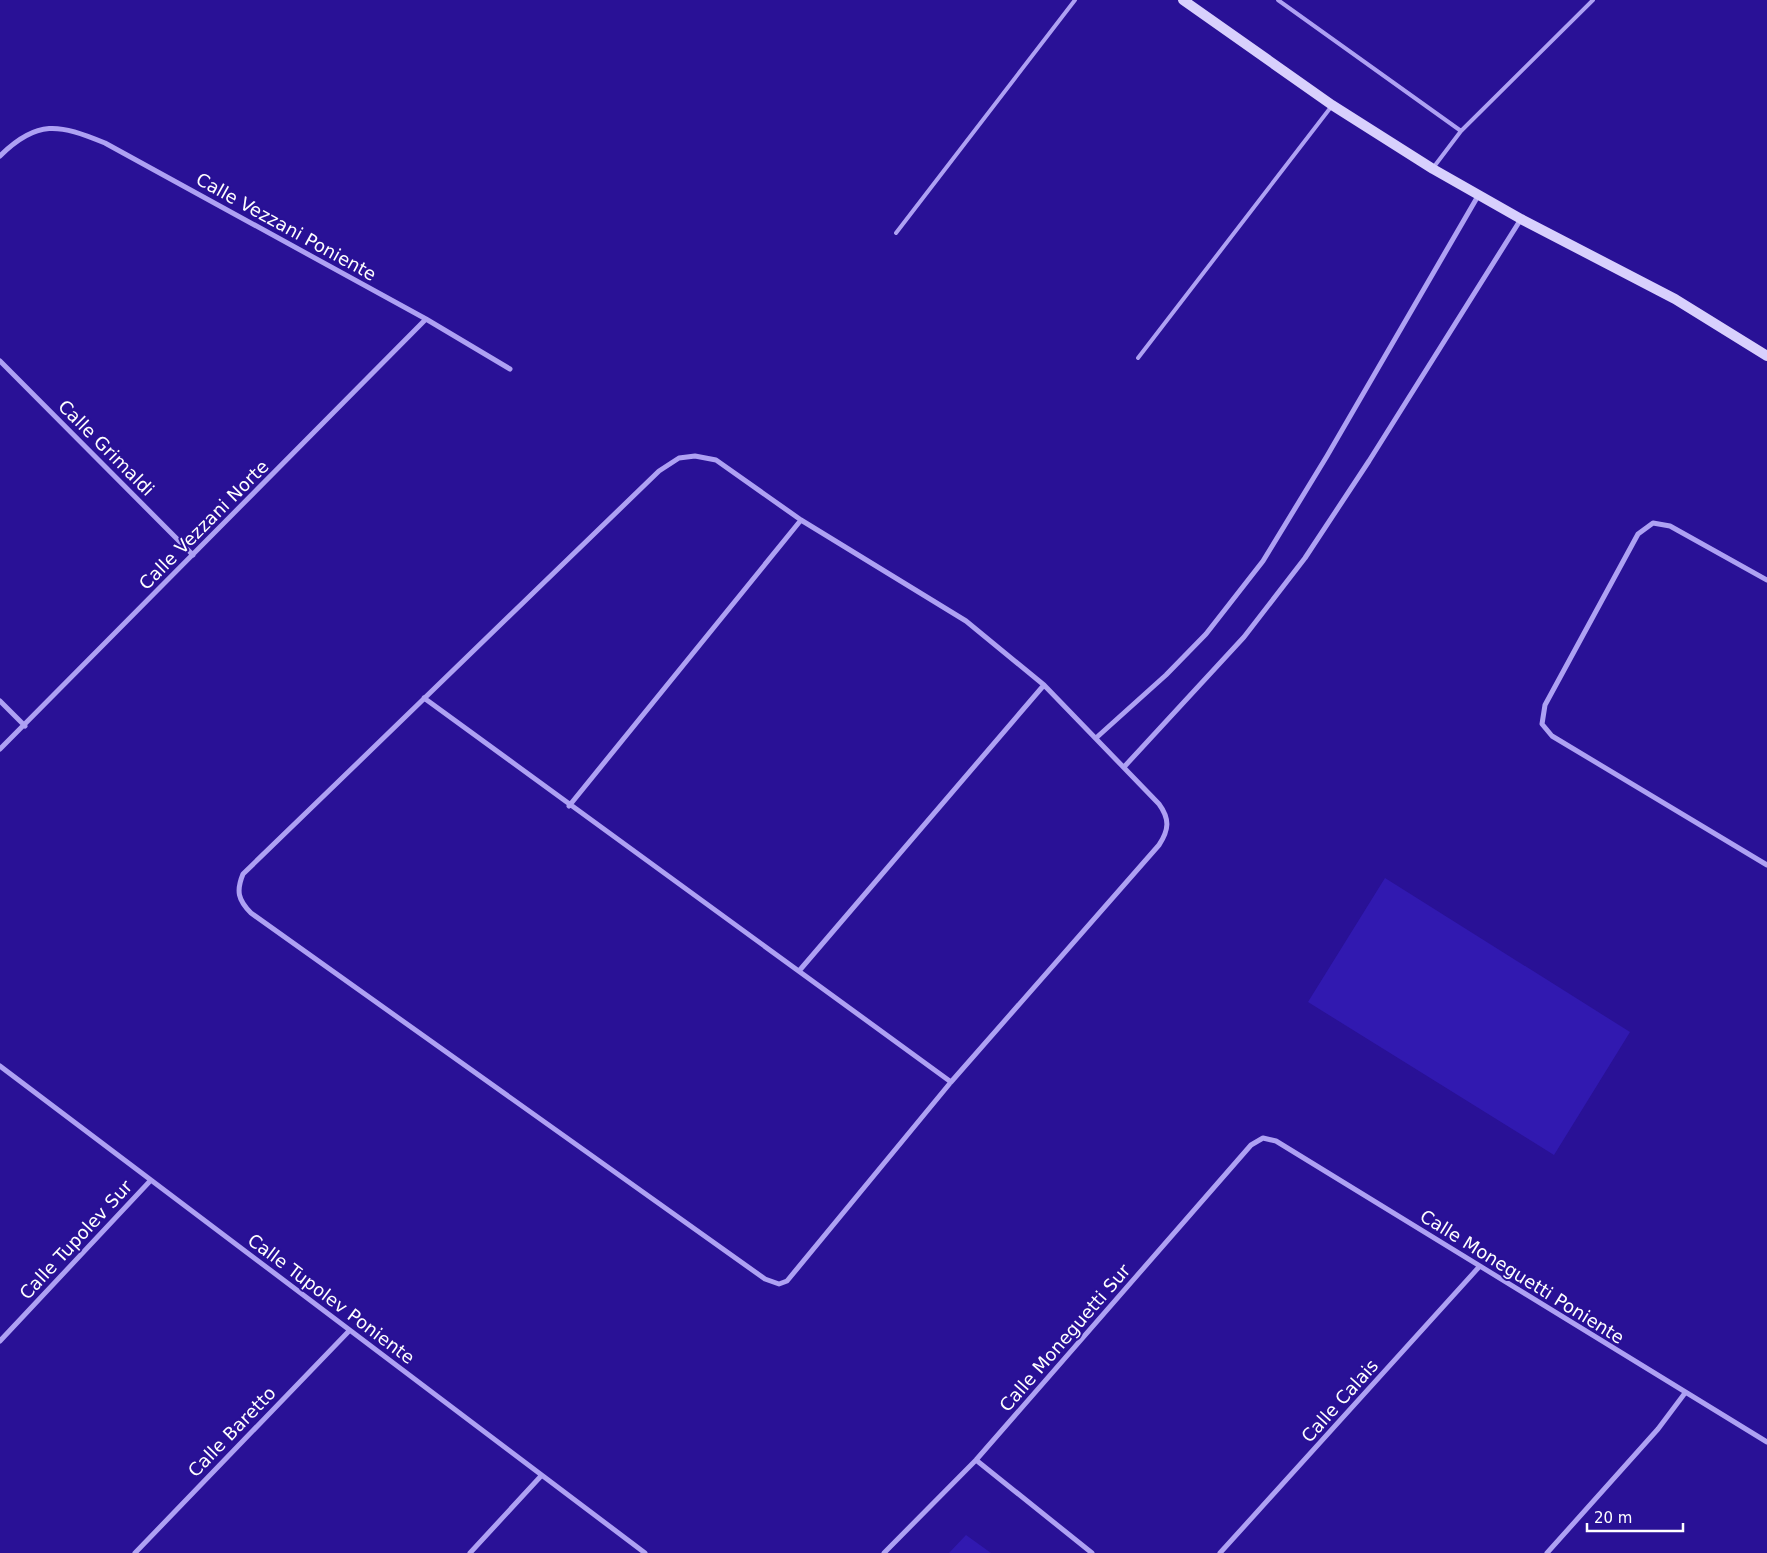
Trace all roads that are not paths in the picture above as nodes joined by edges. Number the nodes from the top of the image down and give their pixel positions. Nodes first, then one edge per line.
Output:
1 (1076, 0) edge
2 (1183, 0) edge
3 (1278, 0) edge
4 (1593, 0) edge
5 (1332, 105) junction
6 (1461, 131) junction
7 (0, 156) edge
8 (1433, 169) junction
9 (1478, 196) junction
10 (1521, 219) junction
11 (896, 233) dead end
12 (426, 319) junction
13 (1767, 356) edge
14 (1138, 358) dead end
15 (0, 361) edge
16 (510, 369) dead end
17 (801, 520) junction
18 (193, 555) junction
19 (1767, 580) edge
20 (1044, 685) junction
21 (424, 698) junction
22 (0, 701) edge
23 (25, 726) junction
24 (1096, 738) junction
25 (0, 750) edge
26 (1124, 767) junction
27 (569, 806) junction
28 (1766, 862) edge
29 (799, 972) junction
30 (0, 1066) edge
31 (951, 1082) junction
32 (1262, 1138) joint
33 (151, 1180) junction
34 (1479, 1267) junction
35 (349, 1331) junction
36 (0, 1341) edge
37 (1685, 1393) junction
38 (1767, 1442) edge
39 (976, 1460) junction
40 (541, 1476) junction
41 (135, 1553) edge
42 (470, 1553) edge
43 (645, 1553) edge
44 (884, 1553) edge
45 (1092, 1553) edge
46 (1220, 1553) edge
47 (1547, 1553) edge

1 - 11 lane
2 - 5 street
3 - 6 lane
4 - 6 lane
5 - 8 street
5 - 14 lane
6 - 8 lane
7 - 12 street, Calle Vezzani Poniente
8 - 9 street
9 - 10 street
9 - 24 street
10 - 13 street
10 - 26 street
12 - 16 street, Calle Vezzani Poniente
12 - 18 street, Calle Vezzani Norte
15 - 18 street, Calle Grimaldi
17 - 20 street
17 - 21 street
17 - 27 street
18 - 23 street, Calle Vezzani Norte
19 - 28 street
20 - 24 street
20 - 29 street
21 - 27 street
21 - 31 street
22 - 23 street
23 - 25 street, Calle Vezzani Norte
24 - 26 street
26 - 31 street
27 - 29 street
29 - 31 street
30 - 33 street, Calle Tupolev Poniente
32 - 34 street, Calle Moneguetti Poniente
32 - 39 street, Calle Moneguetti Sur
33 - 35 street, Calle Tupolev Poniente
33 - 36 street, Calle Tupolev Sur
34 - 37 street, Calle Moneguetti Poniente
34 - 46 street, Calle Calais
35 - 40 street, Calle Tupolev Poniente
35 - 41 street, Calle Baretto
37 - 38 street, Calle Moneguetti Poniente
37 - 47 street
39 - 44 street, Calle Moneguetti Sur
39 - 45 street
40 - 42 street
40 - 43 street, Calle Tupolev Poniente

